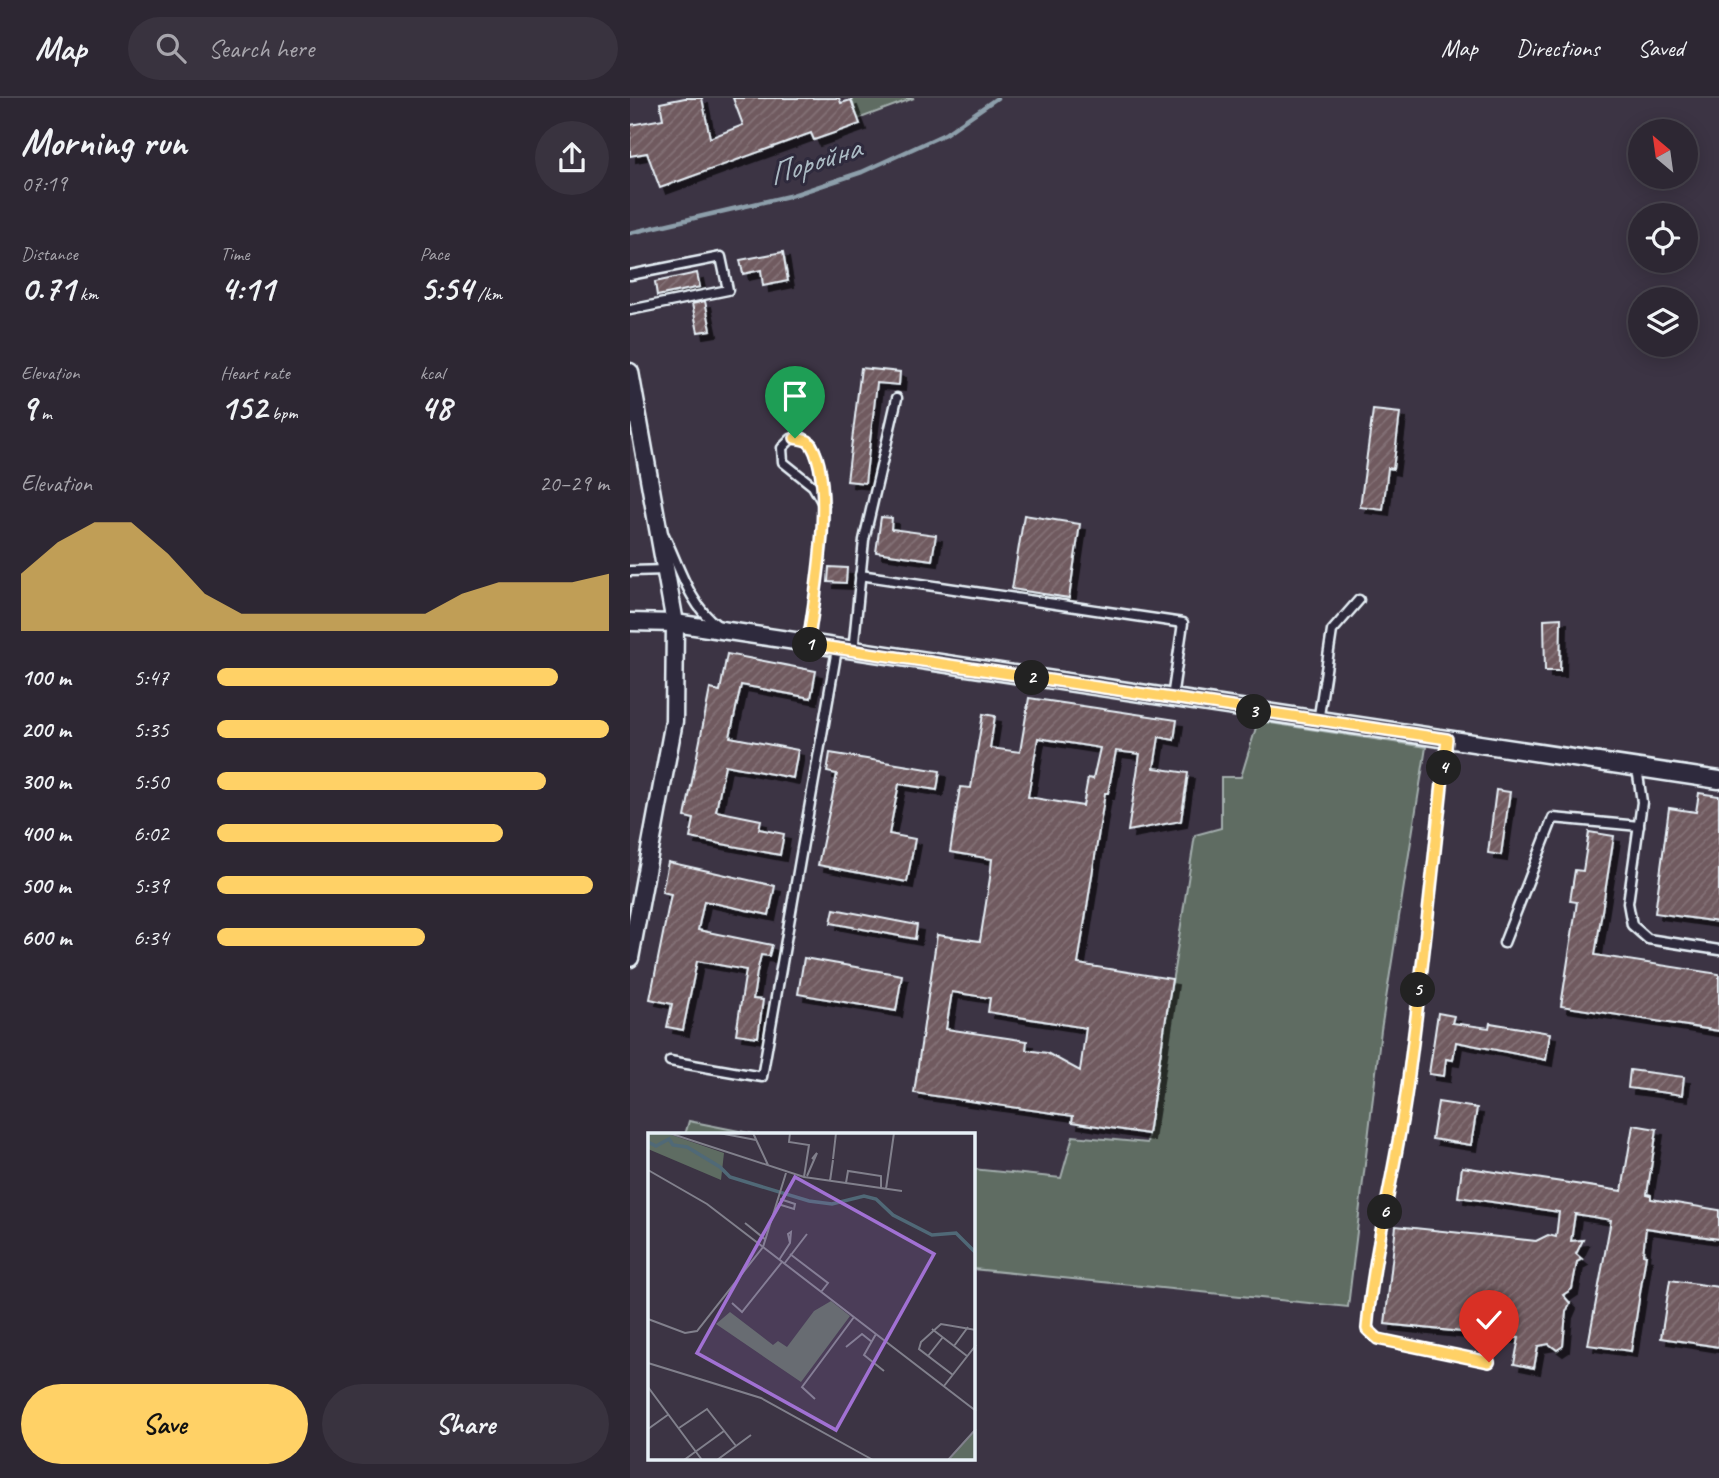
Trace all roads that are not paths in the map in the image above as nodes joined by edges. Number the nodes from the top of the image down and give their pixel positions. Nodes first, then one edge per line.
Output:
1 (630, 275) edge
2 (630, 310) edge
3 (630, 372) edge
4 (897, 398) dead end
5 (824, 505) junction
6 (658, 521) junction
7 (667, 570) junction
8 (630, 571) edge
9 (860, 575) junction
10 (1359, 600) dead end
11 (630, 622) edge
12 (675, 623) junction
13 (725, 631) junction
14 (808, 644) junction
15 (845, 650) junction
16 (1172, 698) junction
17 (1318, 722) junction
18 (1447, 739) junction
19 (1637, 768) junction
20 (1719, 780) edge
21 (1639, 826) junction
22 (1504, 943) dead end
23 (1719, 950) edge
24 (630, 958) edge
25 (670, 1061) dead end
26 (1489, 1362) dead end

1 - 2 lane
3 - 6 street
4 - 9 lane
5 - 5 lane
5 - 14 lane
6 - 7 street
6 - 13 lane
7 - 8 lane
7 - 12 street
9 - 15 lane
9 - 16 lane
10 - 17 lane
11 - 12 street
12 - 13 street
12 - 24 street
13 - 14 street
14 - 15 street
15 - 16 street
15 - 25 lane
16 - 17 street
17 - 18 street
18 - 19 street
18 - 26 lane
19 - 20 street
19 - 21 lane
21 - 22 lane
21 - 23 lane

